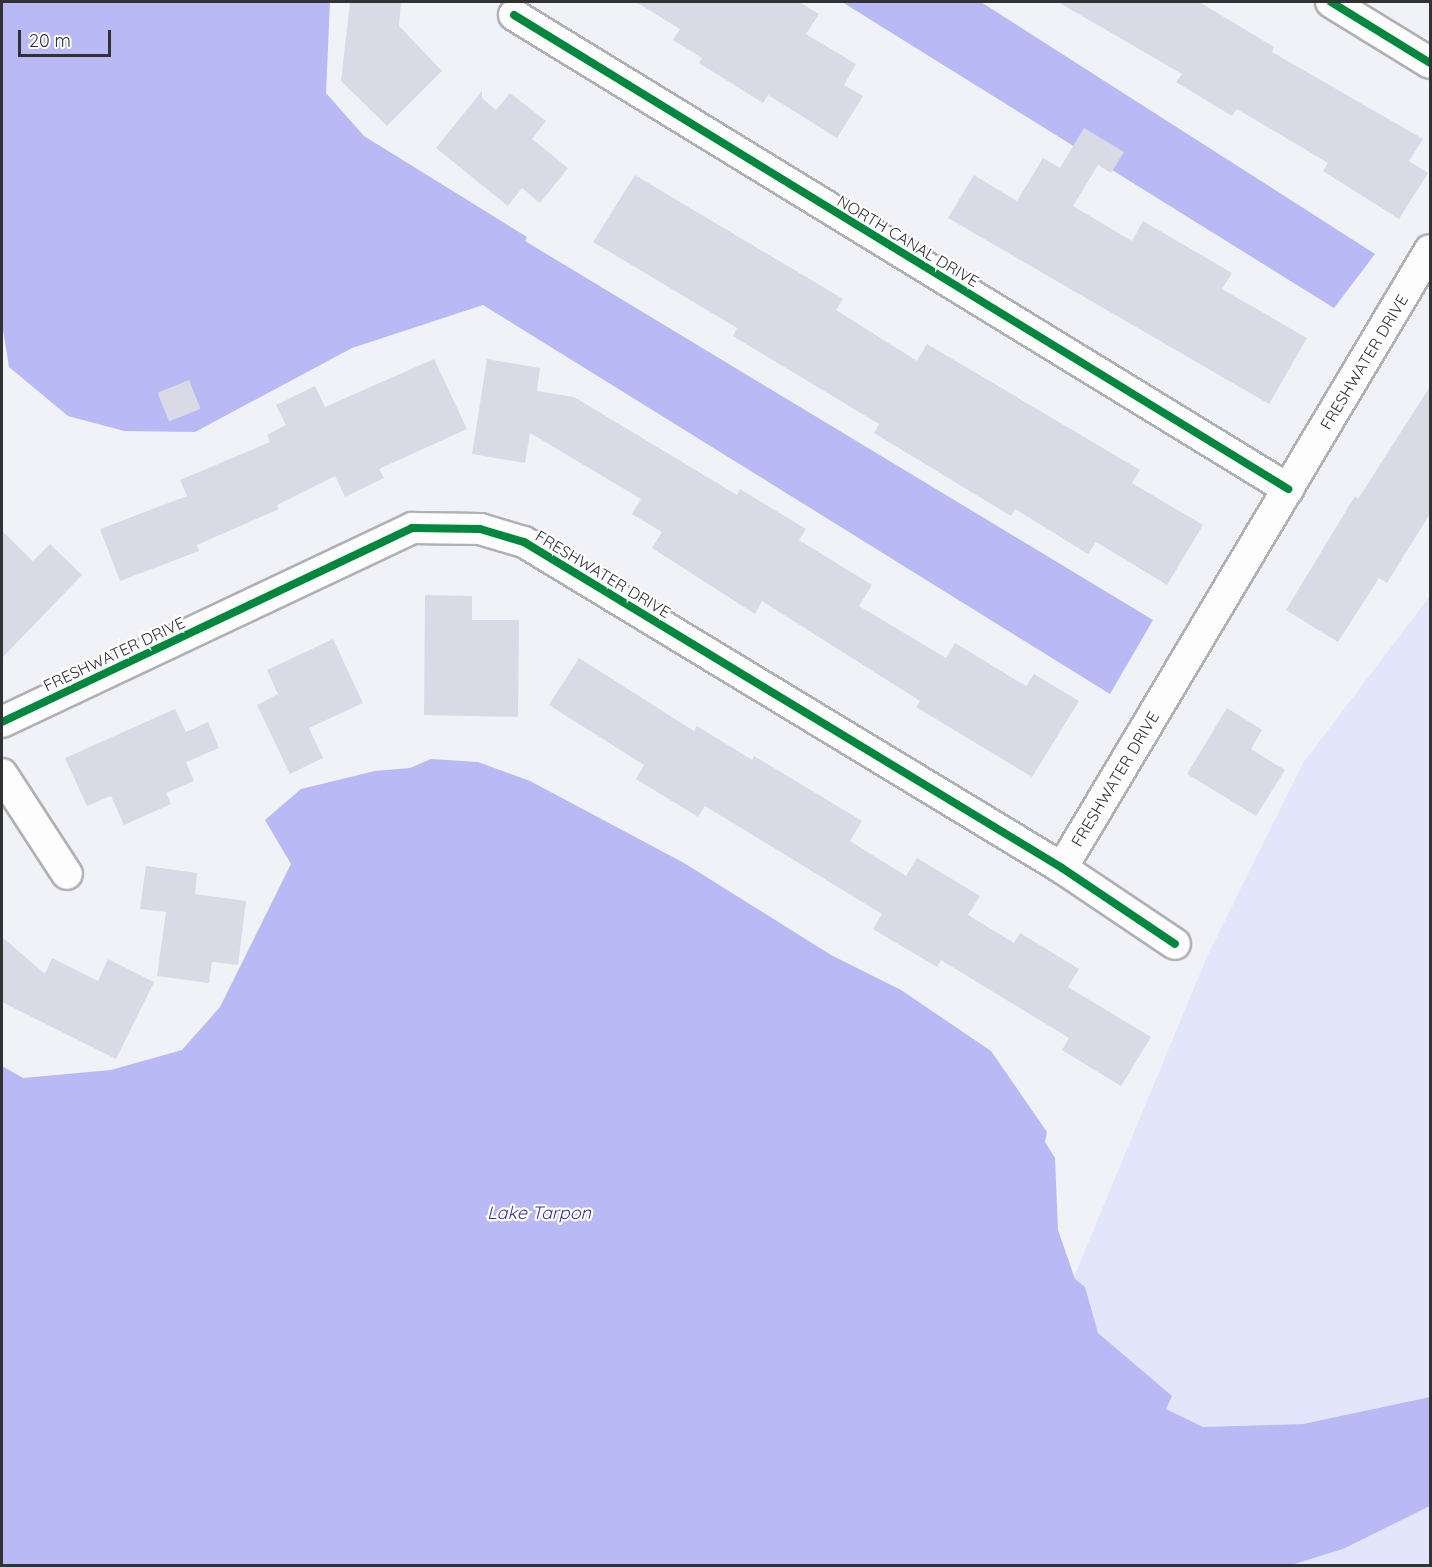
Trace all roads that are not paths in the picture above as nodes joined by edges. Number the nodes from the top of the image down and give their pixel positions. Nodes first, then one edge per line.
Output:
1 (1331, 2) edge
2 (514, 15) dead end
3 (1431, 63) edge
4 (1431, 250) edge
5 (1288, 489) junction
6 (2, 722) edge
7 (2, 774) edge
8 (1062, 868) junction
9 (67, 873) dead end
10 (1175, 944) dead end

1 - 3 street
2 - 5 street, NORTH CANAL DRIVE
4 - 5 street, FRESHWATER DRIVE
5 - 8 street, FRESHWATER DRIVE
6 - 8 street, FRESHWATER DRIVE
7 - 9 street
8 - 10 street

